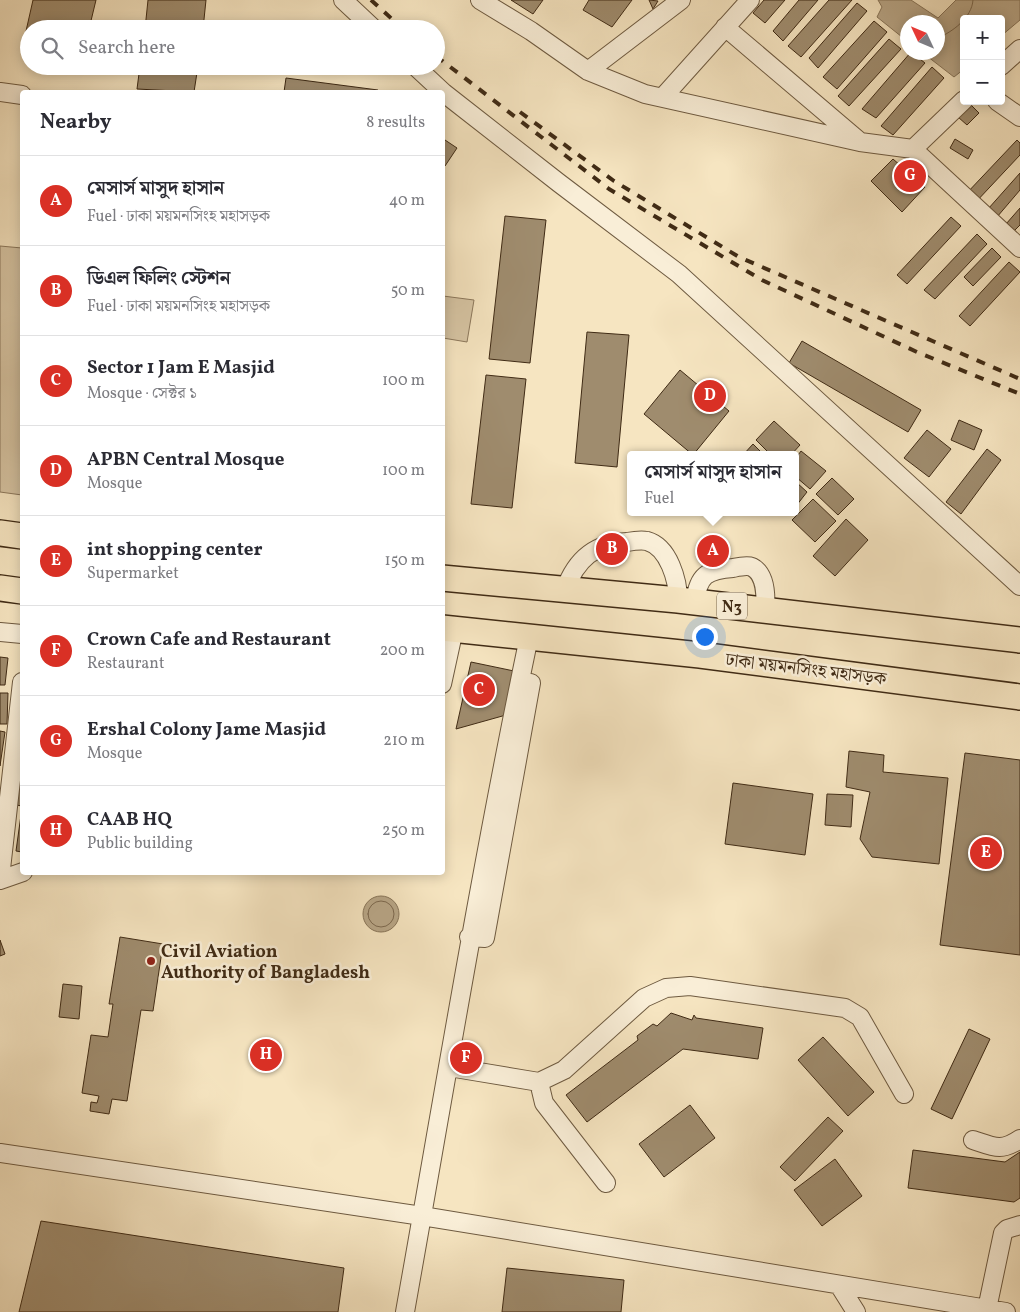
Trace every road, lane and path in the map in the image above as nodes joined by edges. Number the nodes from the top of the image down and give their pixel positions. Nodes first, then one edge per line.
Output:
1 (343, 0) edge
2 (480, 0) edge
3 (681, 0) edge
4 (750, 0) edge
5 (364, 20) edge
6 (725, 27) junction
7 (1020, 50) edge
8 (1005, 63) edge
9 (588, 70) junction
10 (425, 75) edge
11 (441, 90) edge
12 (0, 92) edge
13 (445, 94) edge
14 (20, 95) edge
15 (663, 97) junction
16 (960, 104) edge
17 (1004, 105) edge
18 (1020, 117) edge
19 (860, 142) junction
20 (912, 148) junction
21 (1020, 248) edge
22 (0, 533) edge
23 (20, 536) edge
24 (445, 578) edge
25 (1020, 586) edge
26 (0, 588) edge
27 (565, 590) junction
28 (20, 591) edge
29 (687, 601) junction
30 (765, 610) junction
31 (448, 628) edge
32 (0, 632) edge
33 (20, 634) edge
34 (534, 638) junction
35 (1018, 639) edge
36 (445, 660) edge
37 (1020, 697) edge
38 (20, 700) edge
39 (20, 873) edge
40 (0, 879) edge
41 (449, 1067) junction
42 (539, 1082) junction
43 (904, 1094) dead end
44 (1020, 1139) edge
45 (974, 1140) dead end
46 (0, 1153) edge
47 (606, 1183) dead end
48 (422, 1216) junction
49 (1020, 1225) edge
50 (840, 1285) junction
51 (987, 1309) junction
52 (405, 1312) edge
53 (856, 1312) edge
54 (1006, 1312) edge

1 - 5 street
2 - 9 street
3 - 9 street
4 - 6 street
6 - 15 street
6 - 19 street
7 - 8 street
9 - 15 street
10 - 11 street
12 - 14 street
13 - 25 street
15 - 19 street
16 - 20 street
17 - 18 street
19 - 20 street
20 - 21 street
22 - 23 highway
24 - 27 highway, N3
26 - 28 highway
27 - 29 highway, N3
27 - 29 street
29 - 30 highway, N3
29 - 30 street
30 - 35 highway, N3
31 - 34 highway, ঢাকা ময়মনসিংহ মহাসড়ক
31 - 36 street
32 - 33 street
34 - 37 highway, ঢাকা ময়মনসিংহ মহাসড়ক
34 - 41 street
38 - 40 street
39 - 40 street
41 - 42 street
41 - 48 street
42 - 43 street
42 - 47 street
44 - 45 street
46 - 48 street
48 - 50 street
48 - 52 street
49 - 51 street
50 - 51 street
50 - 53 street
51 - 54 street

